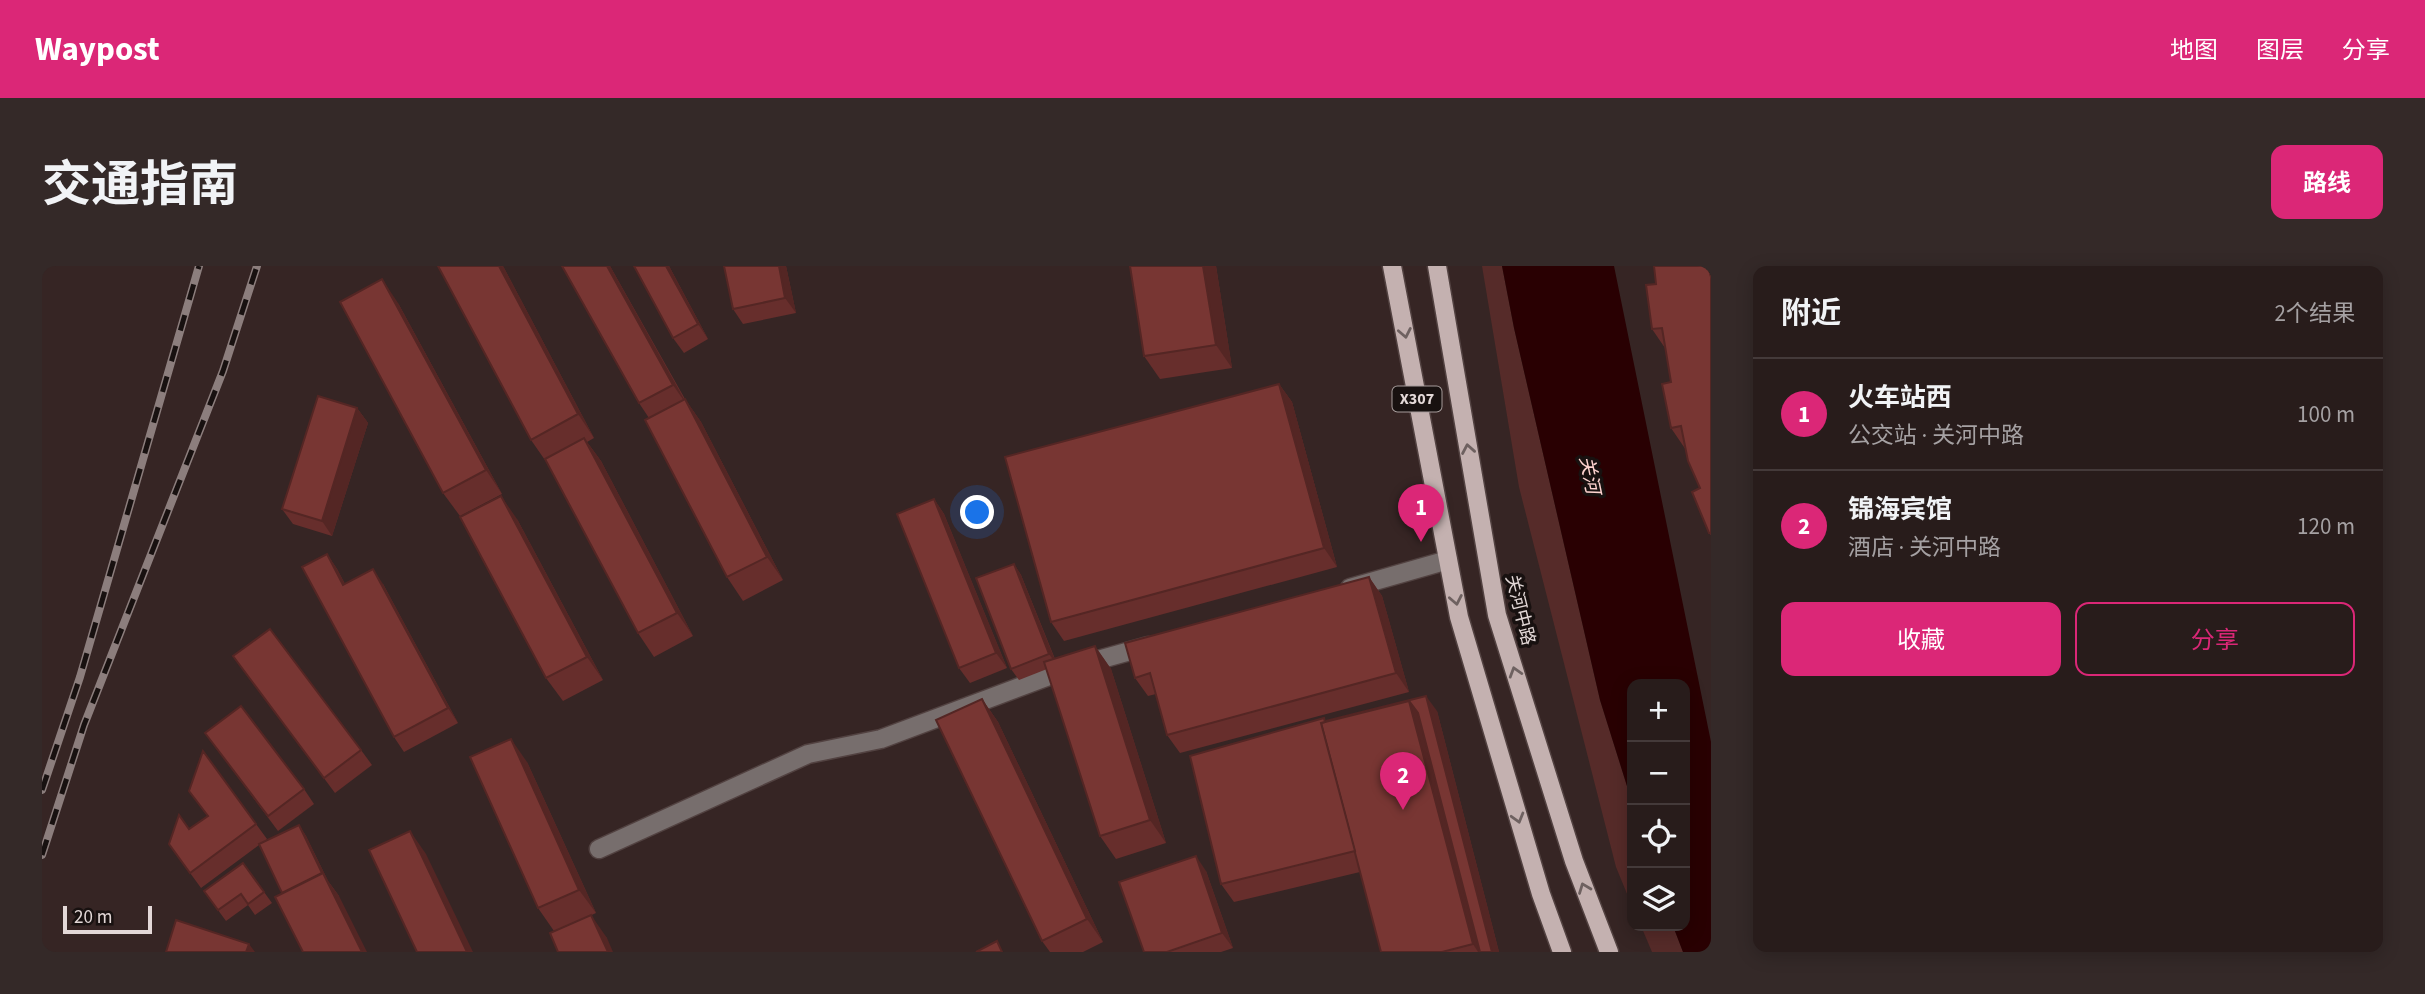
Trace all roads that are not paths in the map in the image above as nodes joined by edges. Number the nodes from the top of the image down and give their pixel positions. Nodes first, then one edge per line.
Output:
1 (1392, 266) edge
2 (1437, 266) edge
3 (1448, 560) junction
4 (1327, 594) edge
5 (1167, 640) edge
6 (599, 849) dead end
7 (1562, 952) edge
8 (1609, 952) edge

1 -> 3 main road, X307
8 -> 2 main road, 关河中路
3 - 4 lane
3 -> 7 main road
5 - 6 lane

